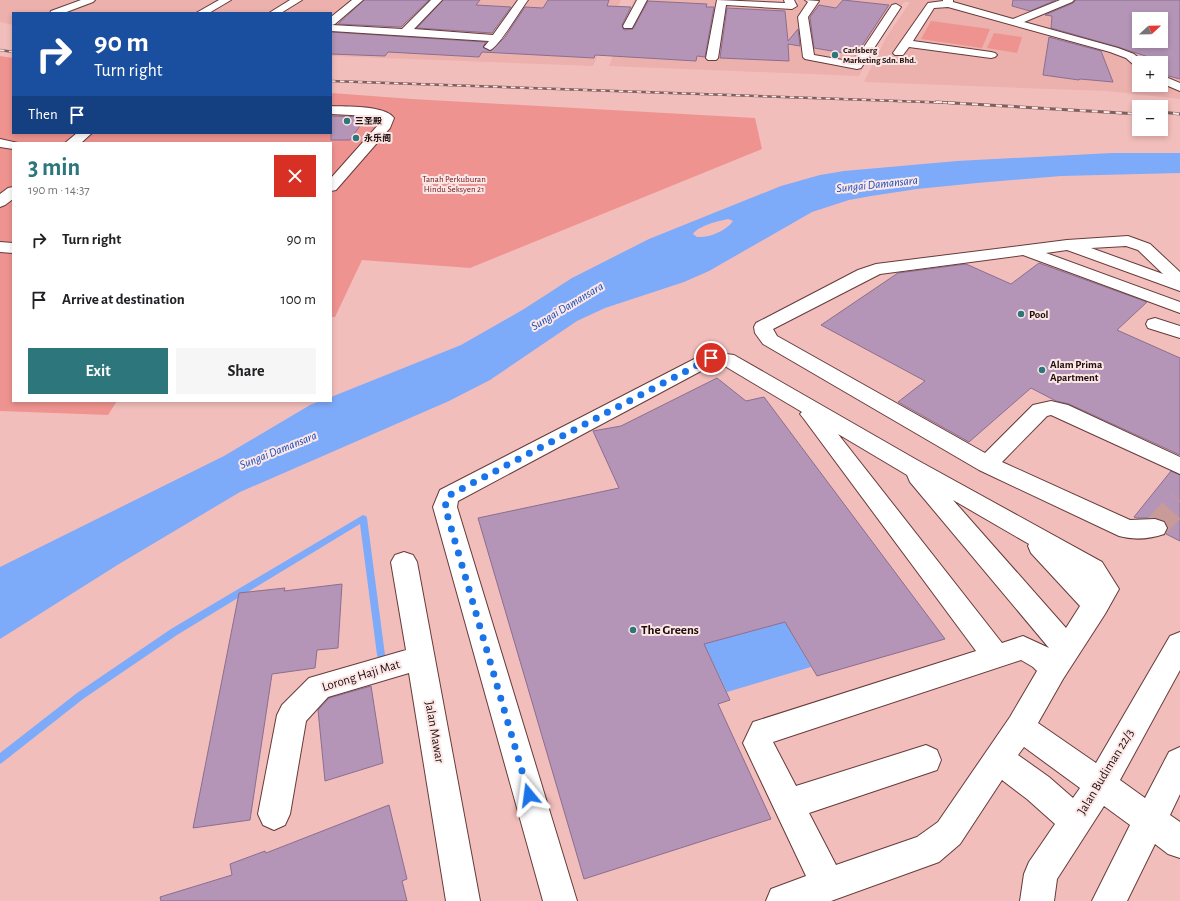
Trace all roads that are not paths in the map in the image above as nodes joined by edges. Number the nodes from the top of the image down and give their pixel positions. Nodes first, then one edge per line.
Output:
1 (90, 0) edge
2 (209, 0) edge
3 (226, 0) edge
4 (297, 0) edge
5 (358, 0) edge
6 (437, 0) edge
7 (523, 0) edge
8 (642, 0) edge
9 (788, 0) edge
10 (810, 0) edge
11 (967, 0) edge
12 (1069, 0) edge
13 (722, 1) edge
14 (948, 2) edge
15 (896, 7) dead end
16 (190, 10) dead end
17 (58, 12) edge
18 (203, 12) edge
19 (276, 12) edge
20 (1027, 16) junction
21 (332, 21) edge
22 (1014, 22) junction
23 (628, 26) dead end
24 (332, 28) edge
25 (405, 32) junction
26 (497, 38) junction
27 (905, 43) junction
28 (490, 47) dead end
29 (897, 55) dead end
30 (991, 55) dead end
31 (712, 58) dead end
32 (1132, 58) edge
33 (1168, 82) edge
34 (1180, 87) edge
35 (332, 110) edge
36 (84, 134) edge
37 (73, 142) edge
38 (0, 143) edge
39 (12, 145) edge
40 (332, 186) edge
41 (12, 192) edge
42 (0, 202) edge
43 (1067, 245) junction
44 (0, 248) edge
45 (12, 248) edge
46 (1026, 250) junction
47 (1180, 280) edge
48 (1180, 286) edge
49 (1180, 308) edge
50 (1155, 324) dead end
51 (1180, 332) edge
52 (805, 405) junction
53 (987, 464) junction
54 (909, 466) junction
55 (1180, 466) edge
56 (1155, 528) dead end
57 (404, 562) dead end
58 (1180, 644) edge
59 (996, 656) junction
60 (421, 658) junction
61 (1060, 660) junction
62 (1020, 727) junction
63 (998, 759) junction
64 (926, 760) dead end
65 (1180, 762) edge
66 (1100, 785) junction
67 (789, 804) junction
68 (274, 814) dead end
69 (1150, 820) junction
70 (1076, 821) junction
71 (1180, 842) edge
72 (828, 885) junction
73 (463, 901) edge
74 (560, 901) edge
75 (783, 901) edge
76 (1037, 901) edge
77 (1109, 901) edge

1 - 17 street
2 - 16 street
3 - 18 street
4 - 19 street
5 - 21 street
6 - 25 street
7 - 26 street
8 - 23 street
9 - 13 street
10 - 15 street
11 - 20 street
12 - 20 street
13 - 31 street
14 - 22 street
14 - 27 street
20 - 22 street
22 - 32 street
24 - 25 street
25 - 26 street
26 - 28 street
27 - 29 street
27 - 30 street
33 - 34 street
35 - 40 street
36 - 37 street
38 - 39 street
41 - 42 street
43 - 46 street
43 - 47 street
43 - 48 street
44 - 45 street
46 - 49 street
46 - 53 street
50 - 51 street
52 - 54 street
52 - 59 street
52 - 74 street
53 - 55 street
53 - 56 street
54 - 61 street
54 - 61 street
57 - 60 street, Jalan Mawar
58 - 66 street, Jalan Budiman 22/3
59 - 61 street
59 - 67 street
60 - 68 street, Lorong Haji Mat
60 - 73 street, Jalan Mawar
61 - 62 street
62 - 63 street
62 - 66 street
63 - 70 street
63 - 72 street
64 - 67 street
65 - 69 street
66 - 69 street
66 - 70 street, Jalan Budiman 22/3
67 - 72 street
69 - 71 street
69 - 77 street
70 - 76 street, Jalan Budiman 22/3
72 - 75 street

